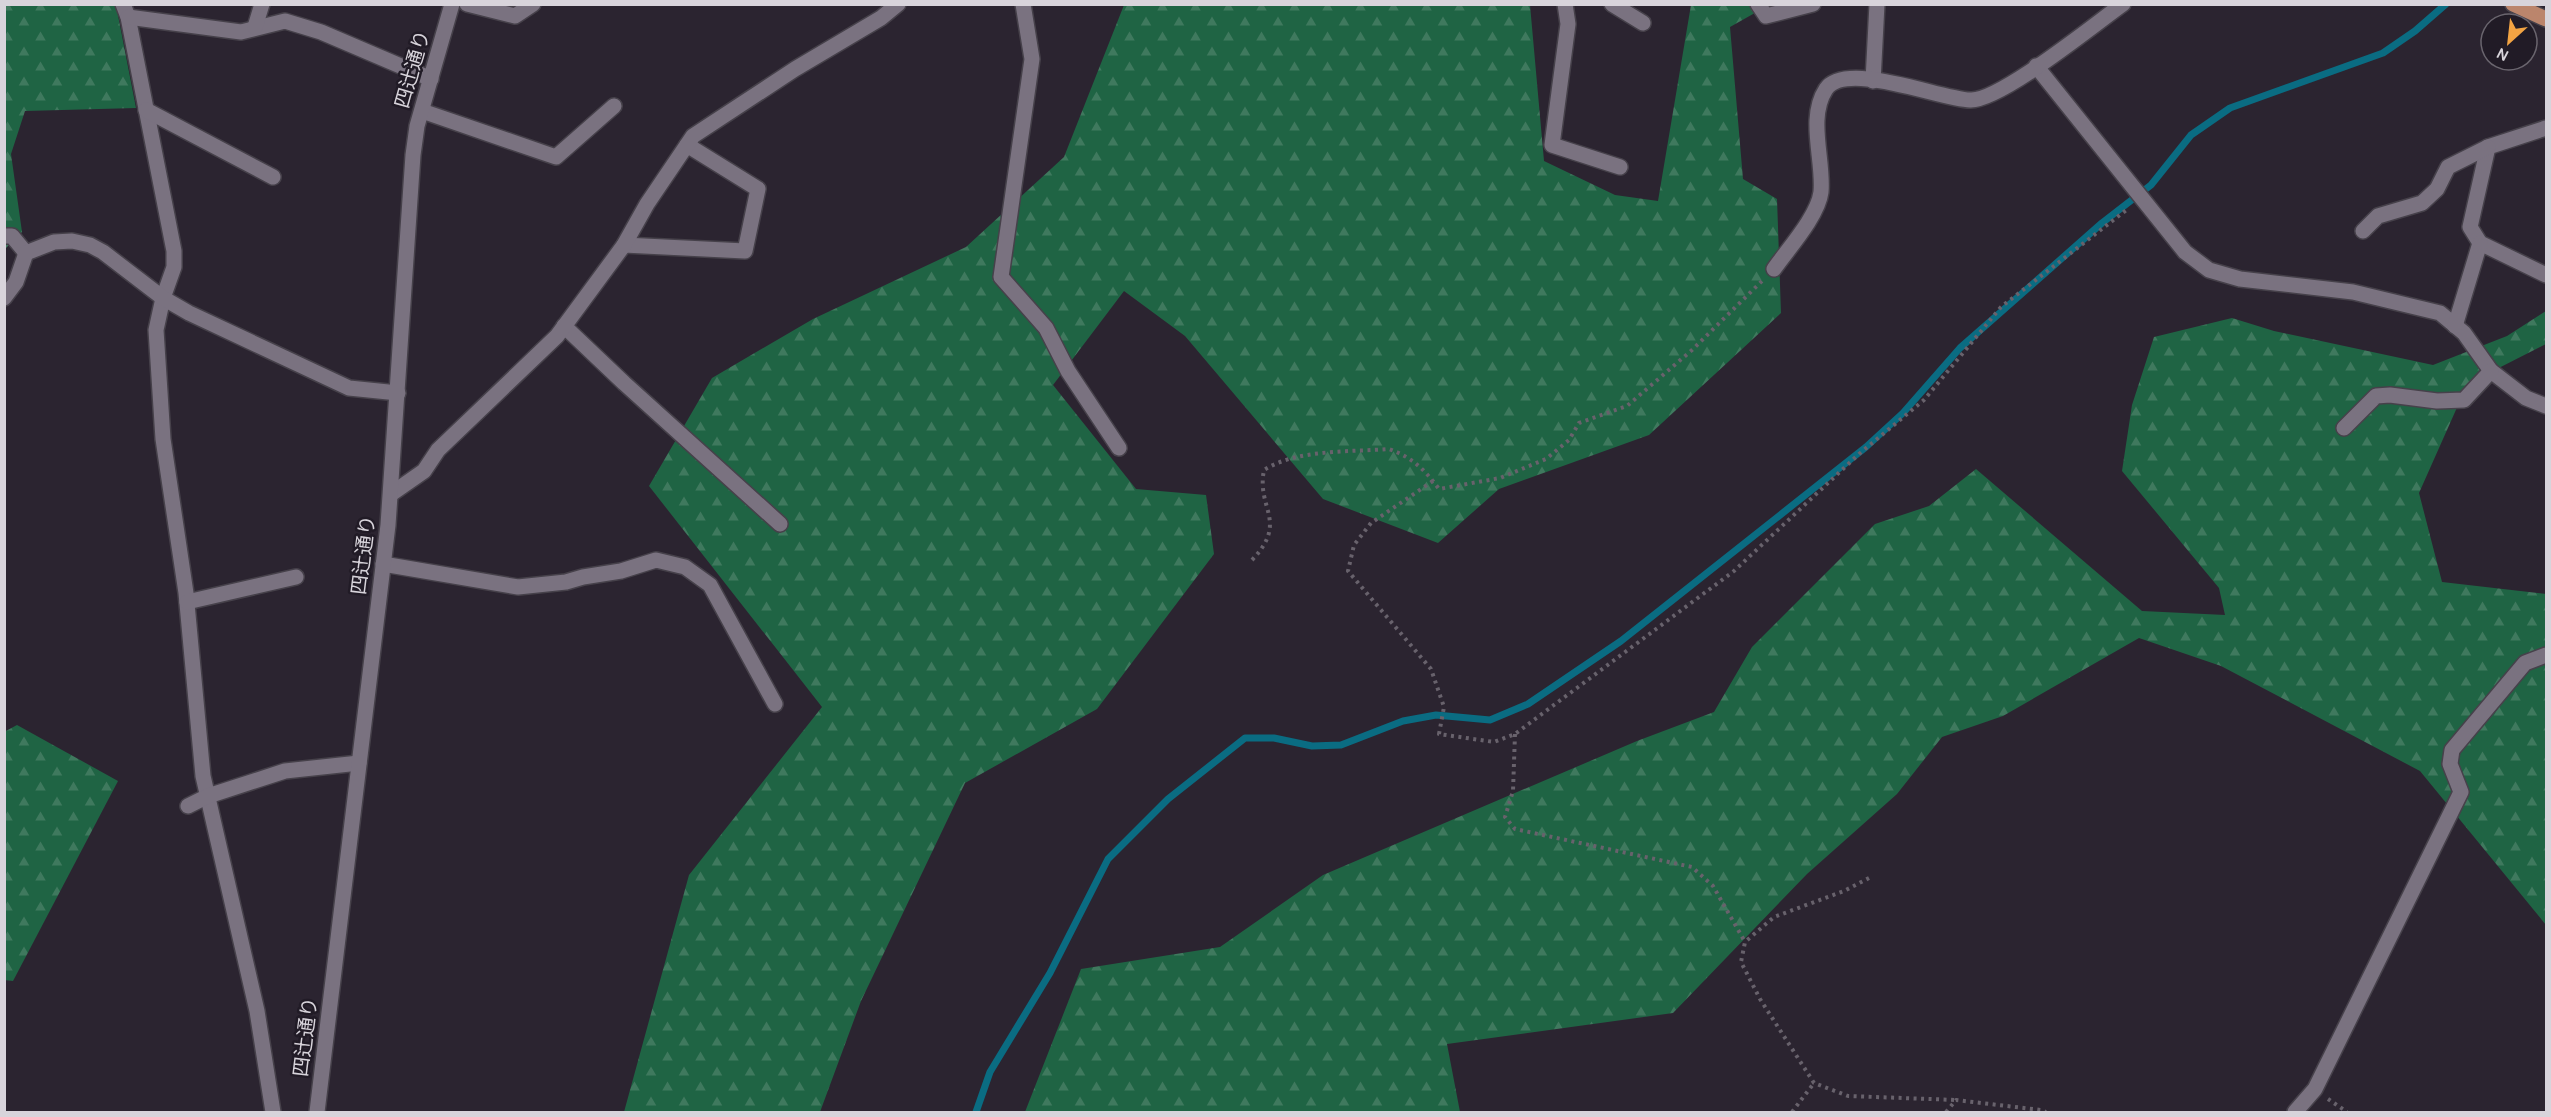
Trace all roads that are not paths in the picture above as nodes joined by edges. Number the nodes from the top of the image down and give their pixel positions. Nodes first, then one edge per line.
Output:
1 (262, 4) edge
2 (452, 4) edge
3 (467, 4) edge
4 (532, 4) edge
5 (898, 4) edge
6 (1023, 4) edge
7 (1565, 4) edge
8 (1612, 4) edge
9 (1758, 4) edge
10 (1813, 4) edge
11 (1876, 4) edge
12 (2123, 4) edge
13 (2513, 4) edge
14 (125, 10) edge
15 (2547, 18) edge
16 (1643, 23) dead end
17 (255, 27) junction
18 (2036, 66) junction
19 (431, 79) junction
20 (1873, 81) junction
21 (614, 106) dead end
22 (146, 110) junction
23 (422, 111) junction
24 (2547, 128) edge
25 (687, 145) junction
26 (2488, 147) junction
27 (1620, 167) dead end
28 (273, 177) dead end
29 (2364, 231) dead end
30 (4, 236) edge
31 (2480, 243) junction
32 (624, 245) junction
33 (27, 253) junction
34 (1774, 269) road end
35 (2547, 275) edge
36 (4, 298) edge
37 (163, 298) junction
38 (564, 326) junction
39 (2455, 326) junction
40 (2491, 371) junction
41 (398, 393) junction
42 (2547, 406) edge
43 (2344, 428) dead end
44 (1119, 448) dead end
45 (391, 494) junction
46 (780, 524) dead end
47 (383, 564) junction
48 (296, 577) dead end
49 (187, 602) junction
50 (2547, 655) edge
51 (775, 704) dead end
52 (359, 763) junction
53 (208, 796) junction
54 (188, 806) dead end
55 (273, 1113) edge
56 (317, 1113) edge
57 (2295, 1113) edge

1 - 17 street
2 - 19 street, 四辻通り
3 - 4 street
5 - 25 street
6 - 44 street
7 - 27 street
8 - 16 street
9 - 10 street
11 - 20 street
12 - 18 street
13 - 15 main road
14 - 17 street
14 - 22 street
17 - 19 street
18 - 20 street
18 - 39 street
19 - 23 street, 四辻通り
20 - 34 street
21 - 23 street
22 - 28 street
22 - 37 street
23 - 41 street, 四辻通り
24 - 26 street
25 - 32 street
25 - 32 street
26 - 29 street
26 - 31 street
30 - 33 street
31 - 35 street
31 - 39 street
32 - 38 street
33 - 36 street
33 - 37 street
37 - 41 street
37 - 49 street
38 - 45 street
38 - 46 street
39 - 40 street
40 - 42 street
40 - 43 street
41 - 45 street, 四辻通り
45 - 47 street, 四辻通り
47 - 51 street
47 - 52 street, 四辻通り
48 - 49 street
49 - 53 street
50 - 57 street
52 - 53 street
52 - 56 street, 四辻通り
53 - 54 street
53 - 55 street

